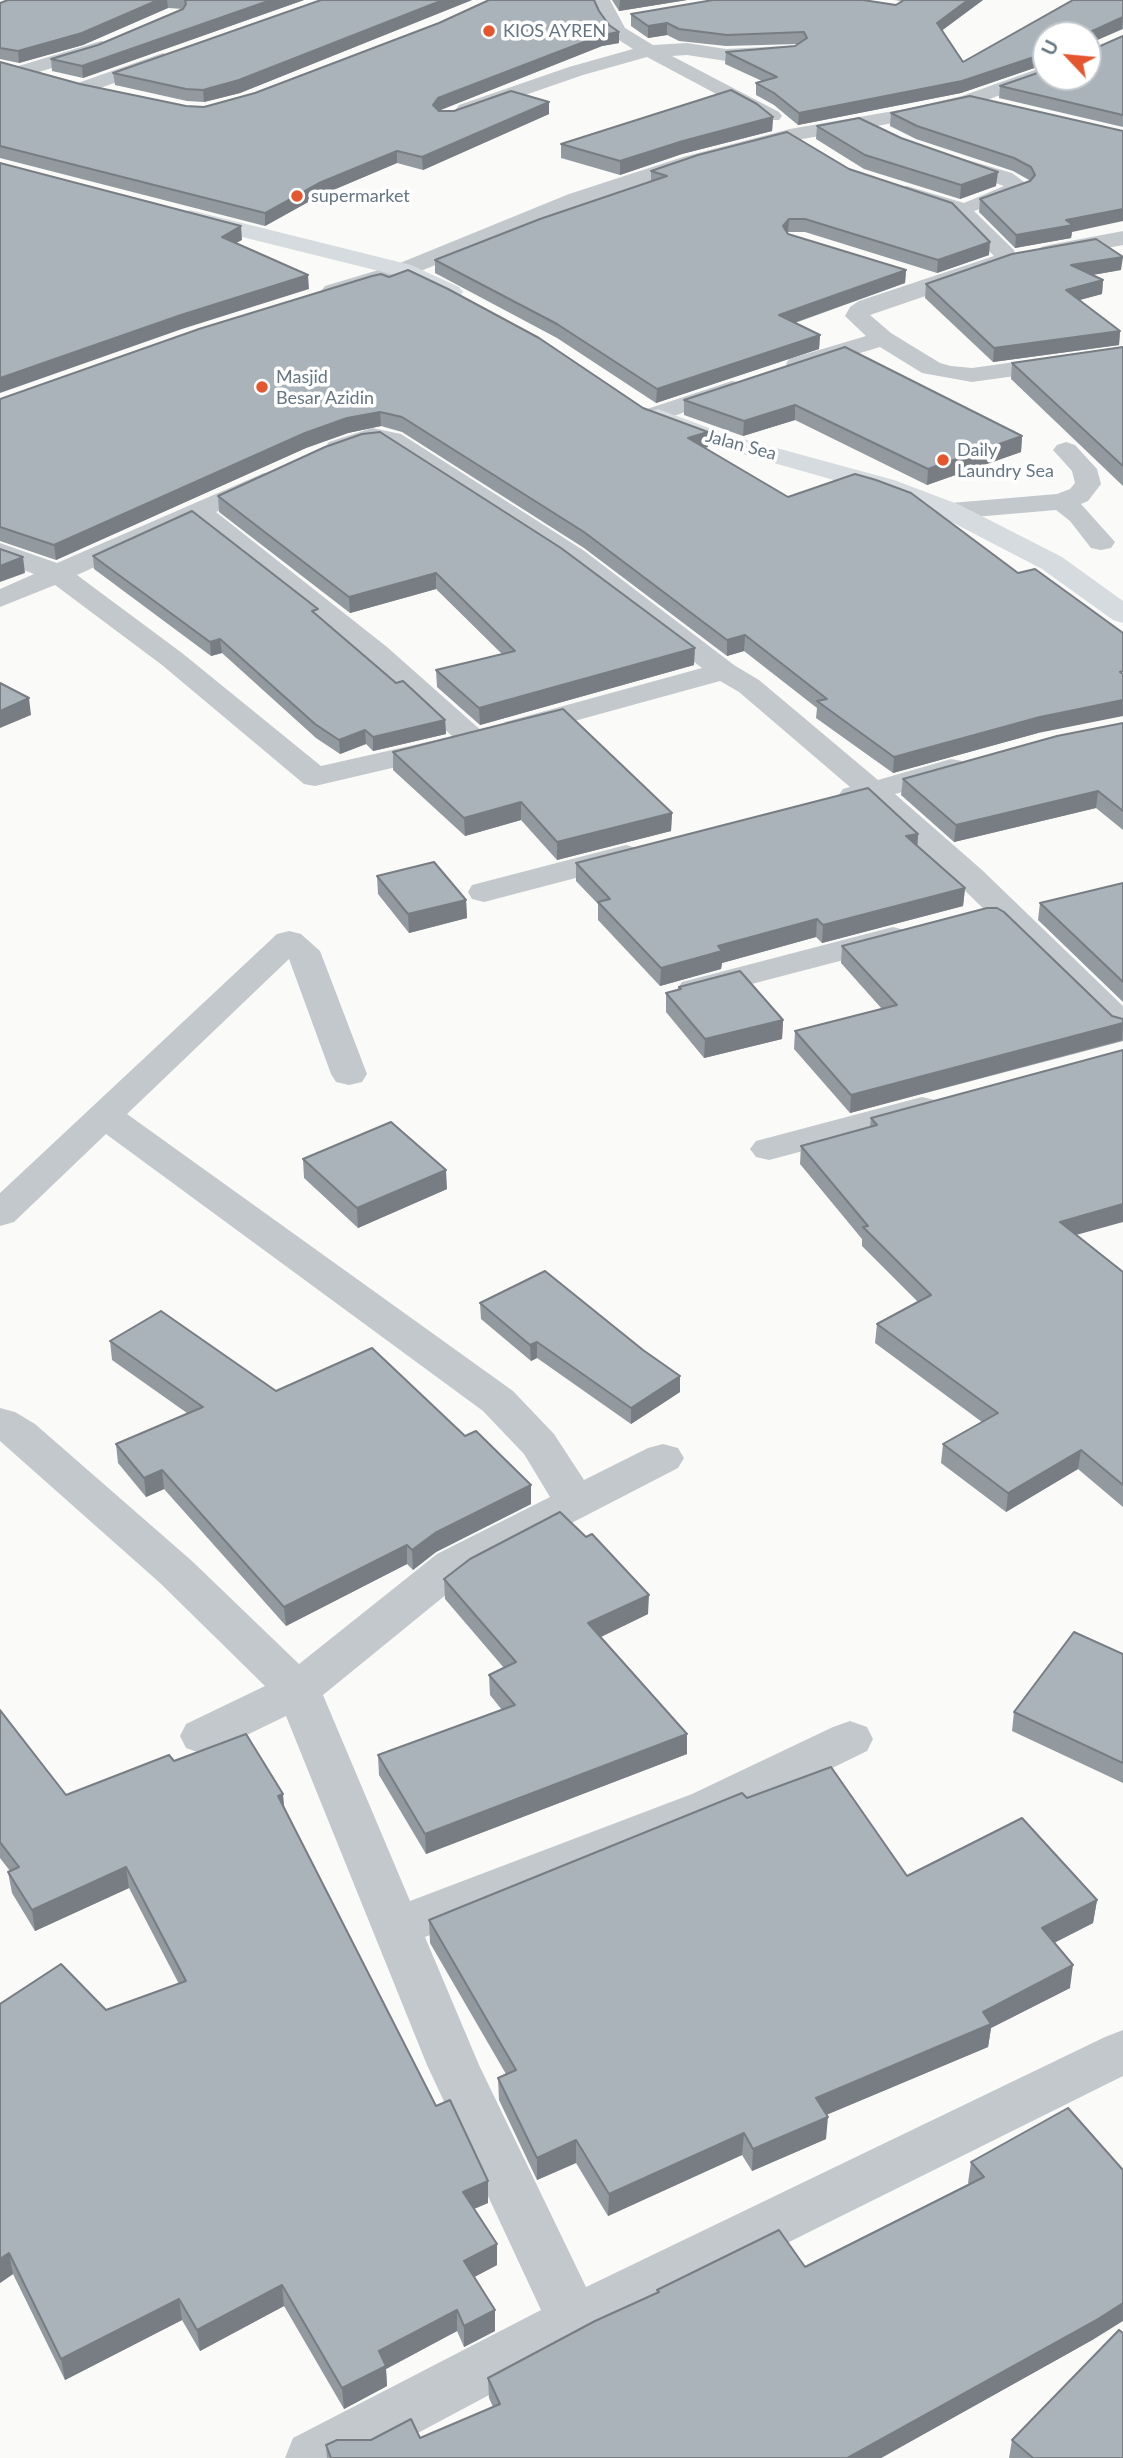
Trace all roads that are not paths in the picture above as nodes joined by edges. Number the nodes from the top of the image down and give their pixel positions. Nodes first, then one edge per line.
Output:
1 (601, 0) edge
2 (635, 17) edge
3 (610, 21) junction
4 (119, 39) edge
5 (794, 49) edge
6 (649, 51) junction
7 (179, 54) edge
8 (10, 69) edge
9 (1032, 77) edge
10 (82, 88) junction
11 (121, 96) edge
12 (969, 100) junction
13 (999, 108) edge
14 (446, 117) edge
15 (862, 123) junction
16 (790, 135) junction
17 (896, 140) edge
18 (818, 154) edge
19 (930, 154) edge
20 (882, 184) edge
21 (960, 209) junction
22 (167, 211) edge
23 (1123, 238) edge
24 (1005, 259) junction
25 (403, 270) junction
26 (898, 271) edge
27 (936, 283) junction
28 (309, 298) edge
29 (469, 302) edge
30 (883, 338) junction
31 (1123, 354) edge
32 (781, 370) edge
33 (756, 379) edge
34 (643, 408) joint
35 (1066, 450) dead end
36 (1062, 502) junction
37 (197, 511) junction
38 (951, 511) junction
39 (1101, 542) dead end
40 (0, 551) edge
41 (57, 573) junction
42 (0, 599) edge
43 (1123, 614) edge
44 (724, 671) junction
45 (473, 739) junction
46 (975, 761) edge
47 (873, 791) junction
48 (819, 805) edge
49 (658, 847) edge
50 (484, 892) dead end
51 (1003, 908) junction
52 (965, 918) edge
53 (926, 928) edge
54 (675, 993) edge
55 (1123, 1025) edge
56 (349, 1074) dead end
57 (952, 1100) edge
58 (106, 1116) junction
59 (769, 1149) dead end
60 (0, 1214) edge
61 (0, 1422) edge
62 (663, 1458) dead end
63 (574, 1502) junction
64 (298, 1690) junction
65 (203, 1736) dead end
66 (850, 1739) dead end
67 (397, 1927) junction
68 (1123, 2052) edge
69 (574, 2321) junction
70 (314, 2458) edge

1 - 3 street
2 - 3 street
3 - 6 street
4 - 8 street
5 - 6 street
6 - 14 street
6 - 16 street
7 - 10 street
8 - 10 street
9 - 12 street
10 - 11 street
12 - 13 street
12 - 15 street
15 - 16 street
15 - 17 street
16 - 18 street
16 - 25 street
19 - 21 street
20 - 21 street
21 - 24 street
22 - 25 main road
23 - 24 street
24 - 27 street
25 - 28 street
25 - 29 main road
26 - 27 street
27 - 30 street
30 - 31 street
30 - 32 street
33 - 34 street
34 - 38 main road, Jalan Sea
35 - 36 street
36 - 38 street
36 - 39 street
37 - 41 street
37 - 44 street
37 - 45 street
38 - 43 main road, Jalan Sea
40 - 41 street
41 - 42 street
41 - 45 street
44 - 45 street
44 - 47 street
46 - 47 street
47 - 48 street
47 - 51 street
49 - 50 street
51 - 52 street
51 - 55 street
53 - 54 street
56 - 58 street
57 - 59 street
58 - 60 street
58 - 63 street
61 - 64 street
62 - 63 street
63 - 64 street
64 - 65 street
64 - 67 street
66 - 67 street
67 - 69 street
68 - 69 street
69 - 70 street

